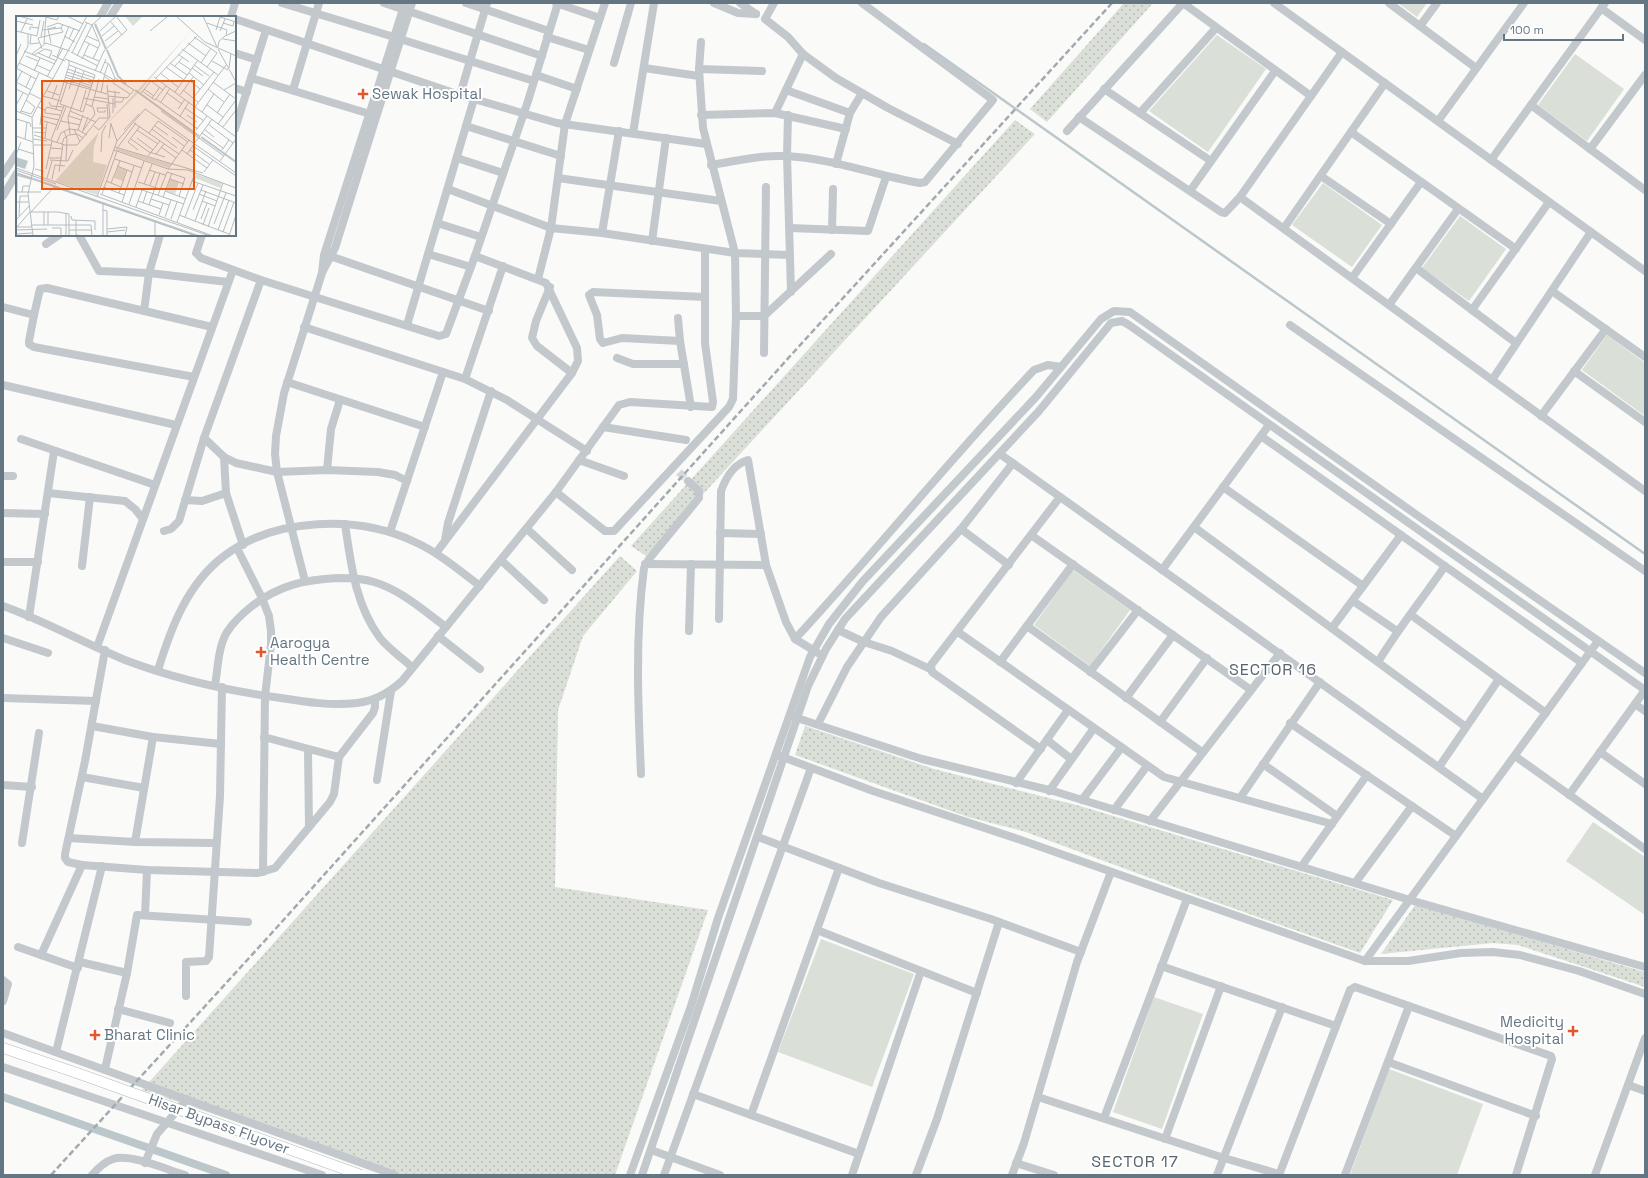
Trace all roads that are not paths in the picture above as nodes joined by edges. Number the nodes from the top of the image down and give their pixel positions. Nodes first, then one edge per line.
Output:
1 (108, 3) edge
2 (119, 3) edge
3 (235, 3) edge
4 (282, 3) edge
5 (319, 3) edge
6 (384, 3) edge
7 (466, 3) edge
8 (557, 3) edge
9 (605, 3) edge
10 (631, 3) edge
11 (654, 3) edge
12 (714, 3) edge
13 (740, 3) edge
14 (774, 3) edge
15 (862, 3) edge
16 (1274, 3) edge
17 (1389, 3) edge
18 (1437, 3) edge
19 (1524, 3) edge
20 (407, 6) edge
21 (486, 6) edge
22 (1603, 6) edge
23 (316, 14) junction
24 (101, 16) edge
25 (111, 16) edge
26 (231, 16) edge
27 (600, 18) junction
28 (236, 19) edge
29 (1420, 26) junction
30 (1216, 28) junction
31 (266, 30) junction
32 (548, 34) junction
33 (478, 35) junction
34 (397, 38) junction
35 (1645, 40) edge
36 (701, 42) dead end
37 (307, 44) junction
38 (589, 50) junction
39 (1342, 52) junction
40 (236, 53) edge
41 (803, 54) junction
42 (542, 56) junction
43 (257, 60) junction
44 (470, 61) junction
45 (614, 63) dead end
46 (644, 68) junction
47 (1476, 68) junction
48 (387, 69) junction
49 (762, 71) dead end
50 (1275, 71) junction
51 (699, 72) junction
52 (1645, 75) edge
53 (251, 78) junction
54 (535, 78) junction
55 (1385, 83) junction
56 (236, 88) edge
57 (577, 89) junction
58 (1104, 89) junction
59 (293, 90) junction
60 (786, 90) junction
61 (247, 92) junction
62 (862, 93) junction
63 (460, 94) junction
64 (1311, 96) junction
65 (474, 99) junction
66 (1531, 105) junction
67 (523, 113) junction
68 (775, 113) junction
69 (850, 113) junction
70 (1140, 113) junction
71 (370, 114) junction
72 (701, 115) junction
73 (788, 115) junction
74 (1079, 117) junction
75 (1438, 121) junction
76 (236, 124) edge
77 (565, 124) junction
78 (466, 126) junction
79 (846, 129) junction
80 (619, 131) junction
81 (1067, 131) dead end
82 (1351, 132) junction
83 (367, 133) junction
84 (633, 133) junction
85 (666, 138) junction
86 (514, 142) junction
87 (706, 144) junction
88 (958, 144) junction
89 (1590, 149) junction
90 (16, 154) edge
91 (561, 156) junction
92 (787, 156) junction
93 (457, 158) junction
94 (1491, 160) junction
95 (1211, 161) junction
96 (836, 164) junction
97 (712, 165) junction
98 (8, 166) junction
99 (16, 171) edge
100 (503, 173) junction
101 (3, 174) edge
102 (16, 174) edge
103 (1321, 176) junction
104 (886, 177) junction
105 (558, 178) junction
106 (1421, 182) junction
107 (610, 185) junction
108 (766, 186) dead end
109 (1644, 188) edge
110 (448, 189) junction
111 (833, 189) dead end
112 (1190, 191) junction
113 (660, 192) junction
114 (3, 196) edge
115 (1240, 197) junction
116 (721, 201) junction
117 (1549, 202) junction
118 (492, 207) junction
119 (1458, 209) junction
120 (437, 223) junction
121 (1391, 224) junction
122 (551, 228) junction
123 (790, 228) junction
124 (1284, 228) junction
125 (832, 230) junction
126 (1591, 232) junction
127 (602, 234) junction
128 (58, 236) edge
129 (79, 236) edge
130 (160, 236) edge
131 (202, 236) edge
132 (482, 238) junction
133 (652, 241) junction
134 (46, 244) dead end
135 (705, 249) junction
136 (1516, 249) junction
137 (428, 254) junction
138 (735, 254) junction
139 (765, 254) junction
140 (830, 254) dead end
141 (790, 255) junction
142 (328, 256) junction
143 (475, 256) junction
144 (503, 266) junction
145 (471, 267) junction
146 (1416, 268) junction
147 (232, 270) junction
148 (1645, 271) edge
149 (149, 273) junction
150 (1352, 278) junction
151 (538, 279) junction
152 (260, 280) junction
153 (228, 282) junction
154 (550, 287) junction
155 (418, 288) junction
156 (1552, 291) junction
157 (790, 292) junction
158 (314, 296) junction
159 (705, 297) junction
160 (459, 300) junction
161 (1389, 305) junction
162 (3, 307) edge
163 (1472, 310) junction
164 (144, 311) junction
165 (489, 311) junction
166 (1114, 312) junction
167 (34, 315) junction
168 (736, 316) junction
169 (764, 316) junction
170 (678, 318) dead end
171 (1116, 322) junction
172 (406, 325) junction
173 (1290, 325) dead end
174 (212, 327) junction
175 (304, 328) junction
176 (1606, 329) junction
177 (680, 341) junction
178 (1516, 343) junction
179 (764, 353) dead end
180 (1645, 357) edge
181 (617, 358) dead end
182 (684, 364) junction
183 (1060, 367) junction
184 (1574, 371) junction
185 (443, 372) junction
186 (572, 373) junction
187 (194, 377) junction
188 (465, 379) junction
189 (1492, 380) junction
190 (287, 382) junction
191 (3, 385) edge
192 (492, 391) junction
193 (340, 400) junction
194 (691, 407) junction
195 (1541, 416) junction
196 (537, 418) junction
197 (1645, 422) edge
198 (176, 425) junction
199 (1269, 425) junction
200 (603, 426) junction
201 (425, 427) junction
202 (1261, 436) junction
203 (204, 438) junction
204 (21, 439) dead end
205 (686, 440) dead end
206 (54, 451) junction
207 (587, 451) junction
208 (1000, 454) junction
209 (224, 457) junction
210 (580, 460) junction
211 (1013, 463) junction
212 (327, 470) junction
213 (277, 472) junction
214 (3, 476) edge
215 (13, 476) dead end
216 (624, 476) dead end
217 (407, 481) junction
218 (688, 481) tunnel mouth
219 (155, 485) junction
220 (1223, 487) junction
221 (1644, 490) edge
222 (556, 492) junction
223 (48, 493) junction
224 (226, 493) junction
225 (90, 497) junction
226 (1060, 497) junction
227 (185, 500) junction
228 (3, 512) edge
229 (45, 514) junction
230 (143, 519) junction
231 (345, 524) junction
232 (1194, 527) junction
233 (291, 528) junction
234 (527, 529) junction
235 (961, 529) junction
236 (164, 531) dead end
237 (390, 532) junction
238 (720, 533) junction
239 (760, 534) junction
240 (1031, 535) junction
241 (1401, 535) junction
242 (445, 543) junction
243 (240, 547) junction
244 (436, 553) junction
245 (872, 554) junction
246 (883, 560) junction
247 (502, 561) junction
248 (3, 562) edge
249 (38, 562) junction
250 (646, 564) junction
251 (691, 564) junction
252 (1073, 564) junction
253 (720, 565) junction
254 (766, 565) junction
255 (1009, 565) junction
256 (82, 566) dead end
257 (1445, 566) junction
258 (572, 570) dead end
259 (1162, 570) junction
260 (1645, 571) edge
261 (353, 578) junction
262 (305, 581) junction
263 (480, 586) junction
264 (1363, 586) junction
265 (262, 598) junction
266 (544, 600) dead end
267 (1353, 601) junction
268 (3, 606) edge
269 (1138, 610) junction
270 (1411, 615) junction
271 (30, 617) junction
272 (719, 619) dead end
273 (1027, 626) junction
274 (446, 627) junction
275 (1332, 628) junction
276 (838, 630) junction
277 (689, 631) dead end
278 (1397, 631) junction
279 (958, 632) junction
280 (1173, 635) junction
281 (438, 636) junction
282 (3, 638) edge
283 (795, 639) junction
284 (1598, 641) junction
285 (864, 642) junction
286 (101, 649) junction
287 (813, 651) junction
288 (1590, 652) junction
289 (48, 653) dead end
290 (1280, 653) junction
291 (822, 656) junction
292 (1207, 658) junction
293 (1000, 662) junction
294 (1378, 662) junction
295 (1582, 664) junction
296 (412, 667) junction
297 (480, 669) dead end
298 (930, 669) junction
299 (158, 670) junction
300 (1090, 672) junction
301 (1645, 673) edge
302 (1499, 679) junction
303 (1320, 682) junction
304 (218, 686) junction
305 (1251, 690) junction
306 (1645, 690) edge
307 (391, 691) junction
308 (265, 696) junction
309 (3, 698) edge
310 (1126, 698) junction
311 (375, 699) junction
312 (96, 701) junction
313 (1635, 704) junction
314 (1068, 710) junction
315 (1645, 711) edge
316 (1546, 713) junction
317 (793, 716) junction
318 (1160, 722) junction
319 (1290, 723) junction
320 (818, 724) junction
321 (92, 726) junction
322 (1466, 727) junction
323 (1094, 728) junction
324 (39, 733) dead end
325 (153, 737) junction
326 (264, 737) junction
327 (1047, 740) junction
328 (221, 744) junction
329 (1121, 748) junction
330 (1041, 749) junction
331 (308, 750) junction
332 (1202, 752) junction
333 (1600, 752) junction
334 (776, 754) junction
335 (1515, 756) junction
336 (338, 757) junction
337 (784, 757) junction
338 (1071, 759) junction
339 (1263, 764) junction
340 (1146, 766) junction
341 (1439, 767) junction
342 (811, 768) junction
343 (641, 774) dead end
344 (1367, 775) junction
345 (82, 777) junction
346 (378, 780) dead end
347 (1179, 782) junction
348 (1016, 783) junction
349 (1645, 784) edge
350 (3, 785) edge
351 (32, 787) junction
352 (144, 788) junction
353 (1049, 791) junction
354 (1569, 795) junction
355 (1240, 798) junction
356 (1483, 799) junction
357 (1082, 800) junction
358 (1412, 806) junction
359 (1114, 810) junction
360 (1338, 816) junction
361 (1150, 821) junction
362 (1332, 824) junction
363 (309, 827) junction
364 (1456, 836) junction
365 (758, 837) junction
366 (69, 838) junction
367 (135, 842) junction
368 (216, 843) junction
369 (22, 844) dead end
370 (782, 846) junction
371 (1645, 849) edge
372 (82, 865) junction
373 (102, 866) junction
374 (1301, 866) junction
375 (839, 868) junction
376 (147, 870) junction
377 (215, 872) junction
378 (263, 872) junction
379 (1111, 872) junction
380 (1355, 883) junction
381 (1186, 899) junction
382 (1410, 900) junction
383 (145, 916) junction
384 (213, 920) junction
385 (248, 922) dead end
386 (999, 922) junction
387 (817, 930) junction
388 (18, 947) dead end
389 (1081, 952) junction
390 (41, 955) junction
391 (1366, 961) junction
392 (79, 965) junction
393 (1161, 966) junction
394 (1645, 967) edge
395 (921, 972) junction
396 (126, 974) junction
397 (3, 980) edge
398 (1221, 986) junction
399 (977, 992) junction
400 (1645, 994) edge
401 (186, 996) dead end
402 (3, 1001) edge
403 (1409, 1006) junction
404 (1282, 1007) junction
405 (118, 1009) junction
406 (170, 1023) dead end
407 (1336, 1026) junction
408 (3, 1033) edge
409 (1645, 1038) edge
410 (3, 1048) edge
411 (56, 1052) junction
412 (1388, 1062) junction
413 (3, 1067) edge
414 (105, 1068) junction
415 (1628, 1084) junction
416 (1645, 1091) edge
417 (694, 1094) junction
418 (1038, 1097) junction
419 (187, 1099) junction
420 (751, 1115) junction
421 (1536, 1116) junction
422 (1104, 1118) junction
423 (167, 1122) junction
424 (1165, 1138) junction
425 (651, 1150) junction
426 (859, 1154) junction
427 (671, 1157) junction
428 (1224, 1158) junction
429 (145, 1163) junction
430 (1016, 1163) junction
431 (1279, 1174) edge
432 (92, 1175) edge
433 (185, 1175) edge
434 (322, 1175) edge
435 (361, 1175) edge
436 (395, 1175) edge
437 (630, 1175) edge
438 (642, 1175) edge
439 (664, 1175) edge
440 (720, 1175) edge
441 (852, 1175) edge
442 (916, 1175) edge
443 (1012, 1175) edge
444 (1054, 1175) edge
445 (1217, 1175) edge
446 (1345, 1175) edge
447 (1516, 1175) edge
448 (1595, 1175) edge

1 - 24 street
2 - 25 street
3 - 26 street
4 - 23 street
5 - 23 street
6 - 20 street
7 - 21 street
8 - 27 street
8 - 32 street
9 - 27 street
10 - 45 street
11 - 46 street
12 - 13 street
14 - 41 street
15 - 88 street
16 - 39 street
17 - 29 street
18 - 29 street
19 - 47 street
20 - 33 street
20 - 34 street
21 - 32 street
21 - 33 street
22 - 35 street
22 - 66 street
23 - 34 street
23 - 37 street
27 - 38 street
28 - 31 street
29 - 47 street
30 - 50 street
30 - 58 street
30 - 70 street
31 - 37 street
31 - 43 street
32 - 38 street
32 - 42 street
33 - 42 street
33 - 44 street
34 - 44 street
34 - 48 street
36 - 51 street
37 - 48 street
37 - 59 street
38 - 57 street
39 - 55 street
39 - 64 street
40 - 43 street
41 - 60 street
41 - 62 street
42 - 54 street
43 - 53 street
44 - 54 street
44 - 63 street
46 - 51 street
46 - 84 street
47 - 75 street
48 - 63 street
48 - 71 street
48 - 83 street
49 - 51 street
50 - 64 street
50 - 95 street
51 - 72 street
52 - 89 street
53 - 59 street
53 - 61 street
54 - 57 street
54 - 67 street
55 - 75 street
55 - 82 street
56 - 61 street
57 - 77 street
58 - 70 street
58 - 74 street
59 - 71 street
60 - 68 street
60 - 69 street
61 - 76 street
62 - 69 street
62 - 88 street
63 - 65 street
64 - 115 street
65 - 67 street
65 - 78 street
66 - 89 street
66 - 94 street
67 - 77 street
67 - 86 street
68 - 72 street
68 - 73 street
69 - 79 street
70 - 95 street
71 - 83 street
72 - 87 street
73 - 79 street
73 - 92 street
74 - 81 street
74 - 112 street
75 - 94 street
77 - 80 street
77 - 91 street
78 - 86 street
78 - 93 street
79 - 96 street
80 - 84 street
80 - 107 street
82 - 103 street
82 - 106 street
83 - 142 street
84 - 85 street
85 - 87 street
85 - 113 street
86 - 91 street
86 - 100 street
87 - 97 street
88 - 104 street
89 - 109 street
90 - 98 street
91 - 105 street
92 - 96 street
92 - 97 street
92 - 123 street
93 - 100 street
93 - 110 street
94 - 117 street
95 - 112 street
96 - 104 street
97 - 116 street
98 - 99 street
98 - 101 street
100 - 118 street
102 - 114 street
103 - 121 street
103 - 124 street
104 - 125 street
105 - 107 street
105 - 122 street
106 - 119 street
106 - 121 street
107 - 113 street
107 - 127 street
108 - 139 street
110 - 118 street
110 - 120 street
111 - 125 street
112 - 115 street
113 - 116 street
113 - 133 street
115 - 124 street
116 - 138 street
117 - 126 street
117 - 136 street
118 - 122 street
118 - 132 street
119 - 136 street
119 - 146 street
120 - 132 street
120 - 137 street
121 - 150 street
122 - 127 street
122 - 151 street
123 - 125 street
123 - 141 street
124 - 150 street
126 - 148 street
126 - 156 street
127 - 133 street
128 - 134 street
129 - 149 street
130 - 149 street
131 - 147 street
132 - 143 street
133 - 135 street
135 - 138 street
135 - 159 street
136 - 163 street
137 - 145 street
137 - 155 street
138 - 139 street
138 - 168 street
139 - 141 street
139 - 169 street
140 - 157 street
141 - 157 street
142 - 155 street
142 - 158 street
143 - 144 street
143 - 145 street
144 - 151 street
144 - 165 street
145 - 160 street
146 - 161 street
146 - 163 street
147 - 152 street
147 - 153 street
149 - 153 street
149 - 164 street
150 - 161 street
151 - 154 street
152 - 158 street
152 - 203 street
153 - 174 street
154 - 186 street
154 - 186 street
155 - 160 street
155 - 172 street
156 - 176 street
156 - 178 street
157 - 169 street
158 - 172 street
158 - 175 street
159 - 177 street
159 - 194 street
160 - 165 street
160 - 172 street
161 - 189 street
162 - 167 street
163 - 178 street
164 - 167 street
164 - 174 street
165 - 188 street
166 - 171 street
166 - 183 street
166 - 284 street
167 - 187 street
168 - 169 street
168 - 222 street
169 - 179 street
170 - 177 street
171 - 199 street
171 - 208 street
173 - 260 street
174 - 187 street
175 - 185 street
175 - 190 street
176 - 180 street
176 - 184 street
177 - 182 street
178 - 189 street
181 - 182 street
182 - 194 street
183 - 245 street
183 - 246 street
184 - 195 street
184 - 197 street
185 - 188 street
185 - 201 street
186 - 196 street
187 - 198 street
188 - 192 street
189 - 195 street
190 - 193 street
190 - 213 street
191 - 198 street
192 - 196 street
192 - 242 street
193 - 201 street
193 - 212 street
194 - 200 street
195 - 221 street
196 - 207 street
196 - 242 street
198 - 219 street
199 - 202 street
199 - 288 street
200 - 205 street
200 - 207 street
201 - 217 street
202 - 220 street
202 - 241 street
203 - 209 street
203 - 227 street
204 - 206 street
206 - 219 street
206 - 223 street
207 - 210 street
208 - 211 street
208 - 276 street
209 - 213 street
209 - 224 street
210 - 216 street
210 - 222 street
211 - 226 street
211 - 235 street
212 - 213 street
212 - 217 street
213 - 233 street
214 - 215 street
217 - 237 street
218 - 250 street
219 - 230 street
220 - 232 street
220 - 264 street
222 - 234 street
223 - 225 street
223 - 229 street
224 - 227 street
224 - 243 street
225 - 230 street
225 - 256 street
226 - 240 street
226 - 259 street
227 - 236 street
228 - 229 street
229 - 249 street
230 - 286 street
231 - 233 street
231 - 237 street
231 - 261 street
232 - 259 street
232 - 275 street
233 - 243 street
233 - 262 street
234 - 247 street
234 - 258 street
235 - 255 street
235 - 285 street
237 - 244 street
238 - 239 street
238 - 239 street
238 - 253 street
239 - 254 street
240 - 252 street
240 - 255 street
241 - 257 street
241 - 264 street
242 - 244 street
243 - 265 street
243 - 299 street
244 - 263 street
245 - 246 street
245 - 283 street
246 - 287 street
247 - 263 street
247 - 266 street
248 - 249 street
249 - 271 street
250 - 251 street
250 - 343 street
251 - 253 street
251 - 277 street
252 - 269 street
252 - 273 street
253 - 254 street
253 - 272 street
254 - 283 street
255 - 279 street
257 - 270 street
257 - 295 street
259 - 290 street
261 - 262 street
261 - 274 street
261 - 296 street
262 - 265 street
263 - 274 street
264 - 267 street
265 - 304 street
265 - 308 street
267 - 275 street
267 - 278 street
268 - 271 street
269 - 280 street
269 - 300 street
270 - 278 street
270 - 302 street
271 - 286 street
273 - 293 street
273 - 300 street
274 - 281 street
275 - 294 street
276 - 285 street
276 - 291 street
278 - 294 street
279 - 293 street
279 - 298 street
280 - 292 street
280 - 310 street
281 - 296 street
281 - 297 street
282 - 289 street
283 - 287 street
284 - 288 street
284 - 301 street
285 - 298 street
285 - 320 street
286 - 299 street
286 - 312 street
287 - 291 street
287 - 317 street
288 - 295 street
288 - 306 street
290 - 303 street
290 - 305 street
291 - 317 street
292 - 305 street
292 - 318 street
293 - 314 street
294 - 322 street
295 - 316 street
296 - 307 street
298 - 330 street
299 - 304 street
300 - 310 street
302 - 316 street
302 - 322 street
303 - 319 street
303 - 341 street
304 - 308 street
304 - 328 street
305 - 332 street
306 - 313 street
307 - 311 street
307 - 346 street
308 - 311 street
308 - 326 street
309 - 312 street
310 - 318 street
311 - 336 street
312 - 321 street
313 - 315 street
313 - 333 street
314 - 323 street
314 - 327 street
316 - 335 street
317 - 320 street
317 - 334 street
317 - 337 street
318 - 332 street
319 - 339 street
319 - 344 street
320 - 348 street
321 - 325 street
321 - 345 street
322 - 341 street
323 - 329 street
323 - 338 street
324 - 351 street
325 - 328 street
325 - 352 street
326 - 331 street
326 - 378 street
327 - 330 street
327 - 338 street
328 - 368 street
329 - 340 street
329 - 357 street
330 - 348 street
331 - 336 street
331 - 363 street
332 - 347 street
333 - 349 street
333 - 354 street
334 - 337 street
334 - 437 street
335 - 354 street
335 - 356 street
336 - 363 street
337 - 342 street
337 - 365 street
338 - 353 street
339 - 355 street
339 - 360 street
340 - 347 street
340 - 359 street
341 - 356 street
342 - 370 street
342 - 379 street
344 - 358 street
344 - 360 street
345 - 352 street
345 - 366 street
347 - 355 street
347 - 361 street
348 - 353 street
350 - 351 street
351 - 369 street
352 - 367 street
353 - 357 street
354 - 371 street
355 - 362 street
356 - 364 street
357 - 359 street
358 - 364 street
358 - 380 street
359 - 361 street
360 - 362 street
361 - 374 street
362 - 374 street
363 - 378 street
364 - 382 street
365 - 370 street
365 - 425 street
366 - 367 street
366 - 372 street
367 - 368 street
368 - 377 street
370 - 375 street
370 - 417 street
372 - 373 street
372 - 390 street
373 - 376 street
373 - 392 street
374 - 380 street
375 - 386 street
375 - 387 street
376 - 377 street
376 - 383 street
377 - 378 street
377 - 384 street
379 - 381 street
379 - 389 street
380 - 382 street
381 - 391 street
381 - 393 street
382 - 391 street
382 - 394 street
383 - 384 street
383 - 396 street
384 - 385 street
384 - 401 street
386 - 389 street
386 - 399 street
387 - 395 street
387 - 420 street
388 - 390 street
389 - 418 street
390 - 392 street
391 - 400 street
392 - 396 street
392 - 411 street
393 - 398 street
393 - 422 street
395 - 399 street
395 - 426 street
396 - 405 street
397 - 402 street
398 - 404 street
398 - 424 street
399 - 442 street
403 - 407 street
403 - 412 street
403 - 421 street
404 - 407 street
404 - 428 street
405 - 406 street
405 - 414 street
407 - 431 street
408 - 411 street
409 - 415 street
410 - 435 main road, Hisar Bypass Flyover, bridge
411 - 414 street
412 - 421 street
412 - 446 street
413 - 423 street
414 - 419 street
415 - 416 street
415 - 448 street
417 - 420 street
417 - 427 street
418 - 422 street
418 - 430 street
419 - 423 street
419 - 436 street
420 - 426 street
421 - 447 street
422 - 424 street
423 - 429 street
423 - 434 street
424 - 428 street
425 - 427 street
425 - 438 street
426 - 441 street
427 - 439 street
427 - 440 street
428 - 431 street
428 - 445 street
429 - 432 street
429 - 433 street
430 - 443 street
430 - 444 street

